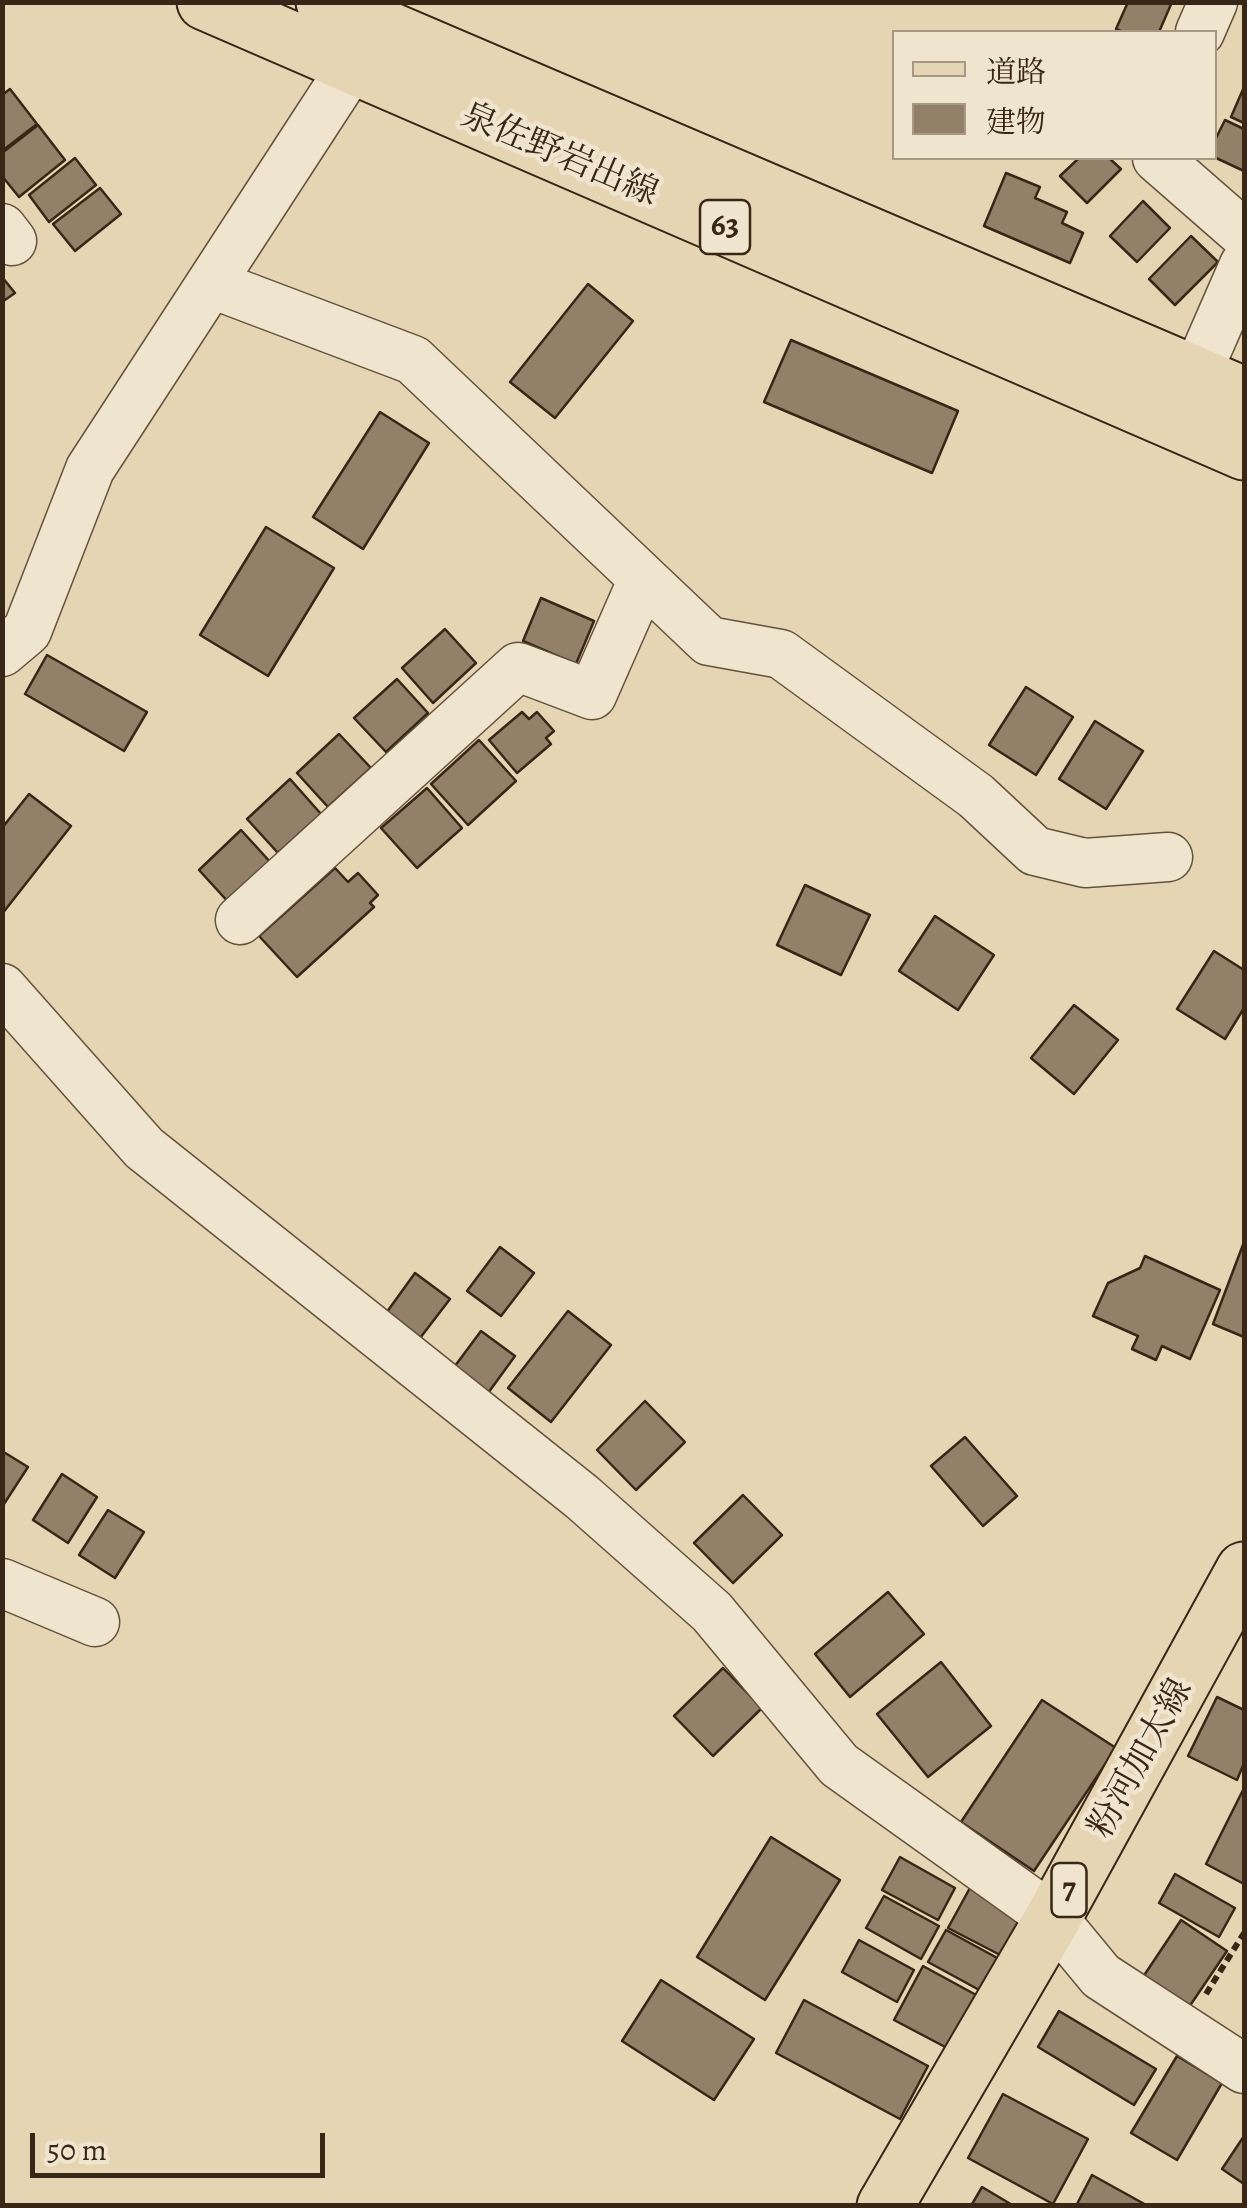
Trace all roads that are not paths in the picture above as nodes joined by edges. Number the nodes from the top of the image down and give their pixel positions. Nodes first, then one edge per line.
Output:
1 (205, 2) edge
2 (324, 2) edge
3 (1213, 2) edge
4 (1201, 30) edge
5 (374, 31) edge
6 (1160, 160) edge
7 (1244, 234) edge
8 (1244, 265) edge
9 (212, 284) junction
10 (1220, 385) edge
11 (1244, 452) edge
12 (642, 579) junction
13 (2, 652) edge
14 (1168, 856) dead end
15 (240, 920) dead end
16 (2, 988) edge
17 (1244, 1570) edge
18 (2, 1582) edge
19 (94, 1622) dead end
20 (1053, 1918) junction
21 (1244, 2070) edge
22 (885, 2206) edge

1 - 5 main road, 泉佐野岩出線 / 63
2 - 5 main road, 泉佐野岩出線 / 63
3 - 4 street
5 - 9 street
5 - 10 main road, 泉佐野岩出線 / 63
5 - 11 main road, 泉佐野岩出線 / 63
6 - 7 street
8 - 10 street
9 - 12 street
9 - 13 street
12 - 14 street
12 - 15 street
16 - 20 street
17 - 20 main road, 粉河加太線 / 7
18 - 19 street
20 - 21 street
20 - 22 main road, 粉河加太線 / 7

